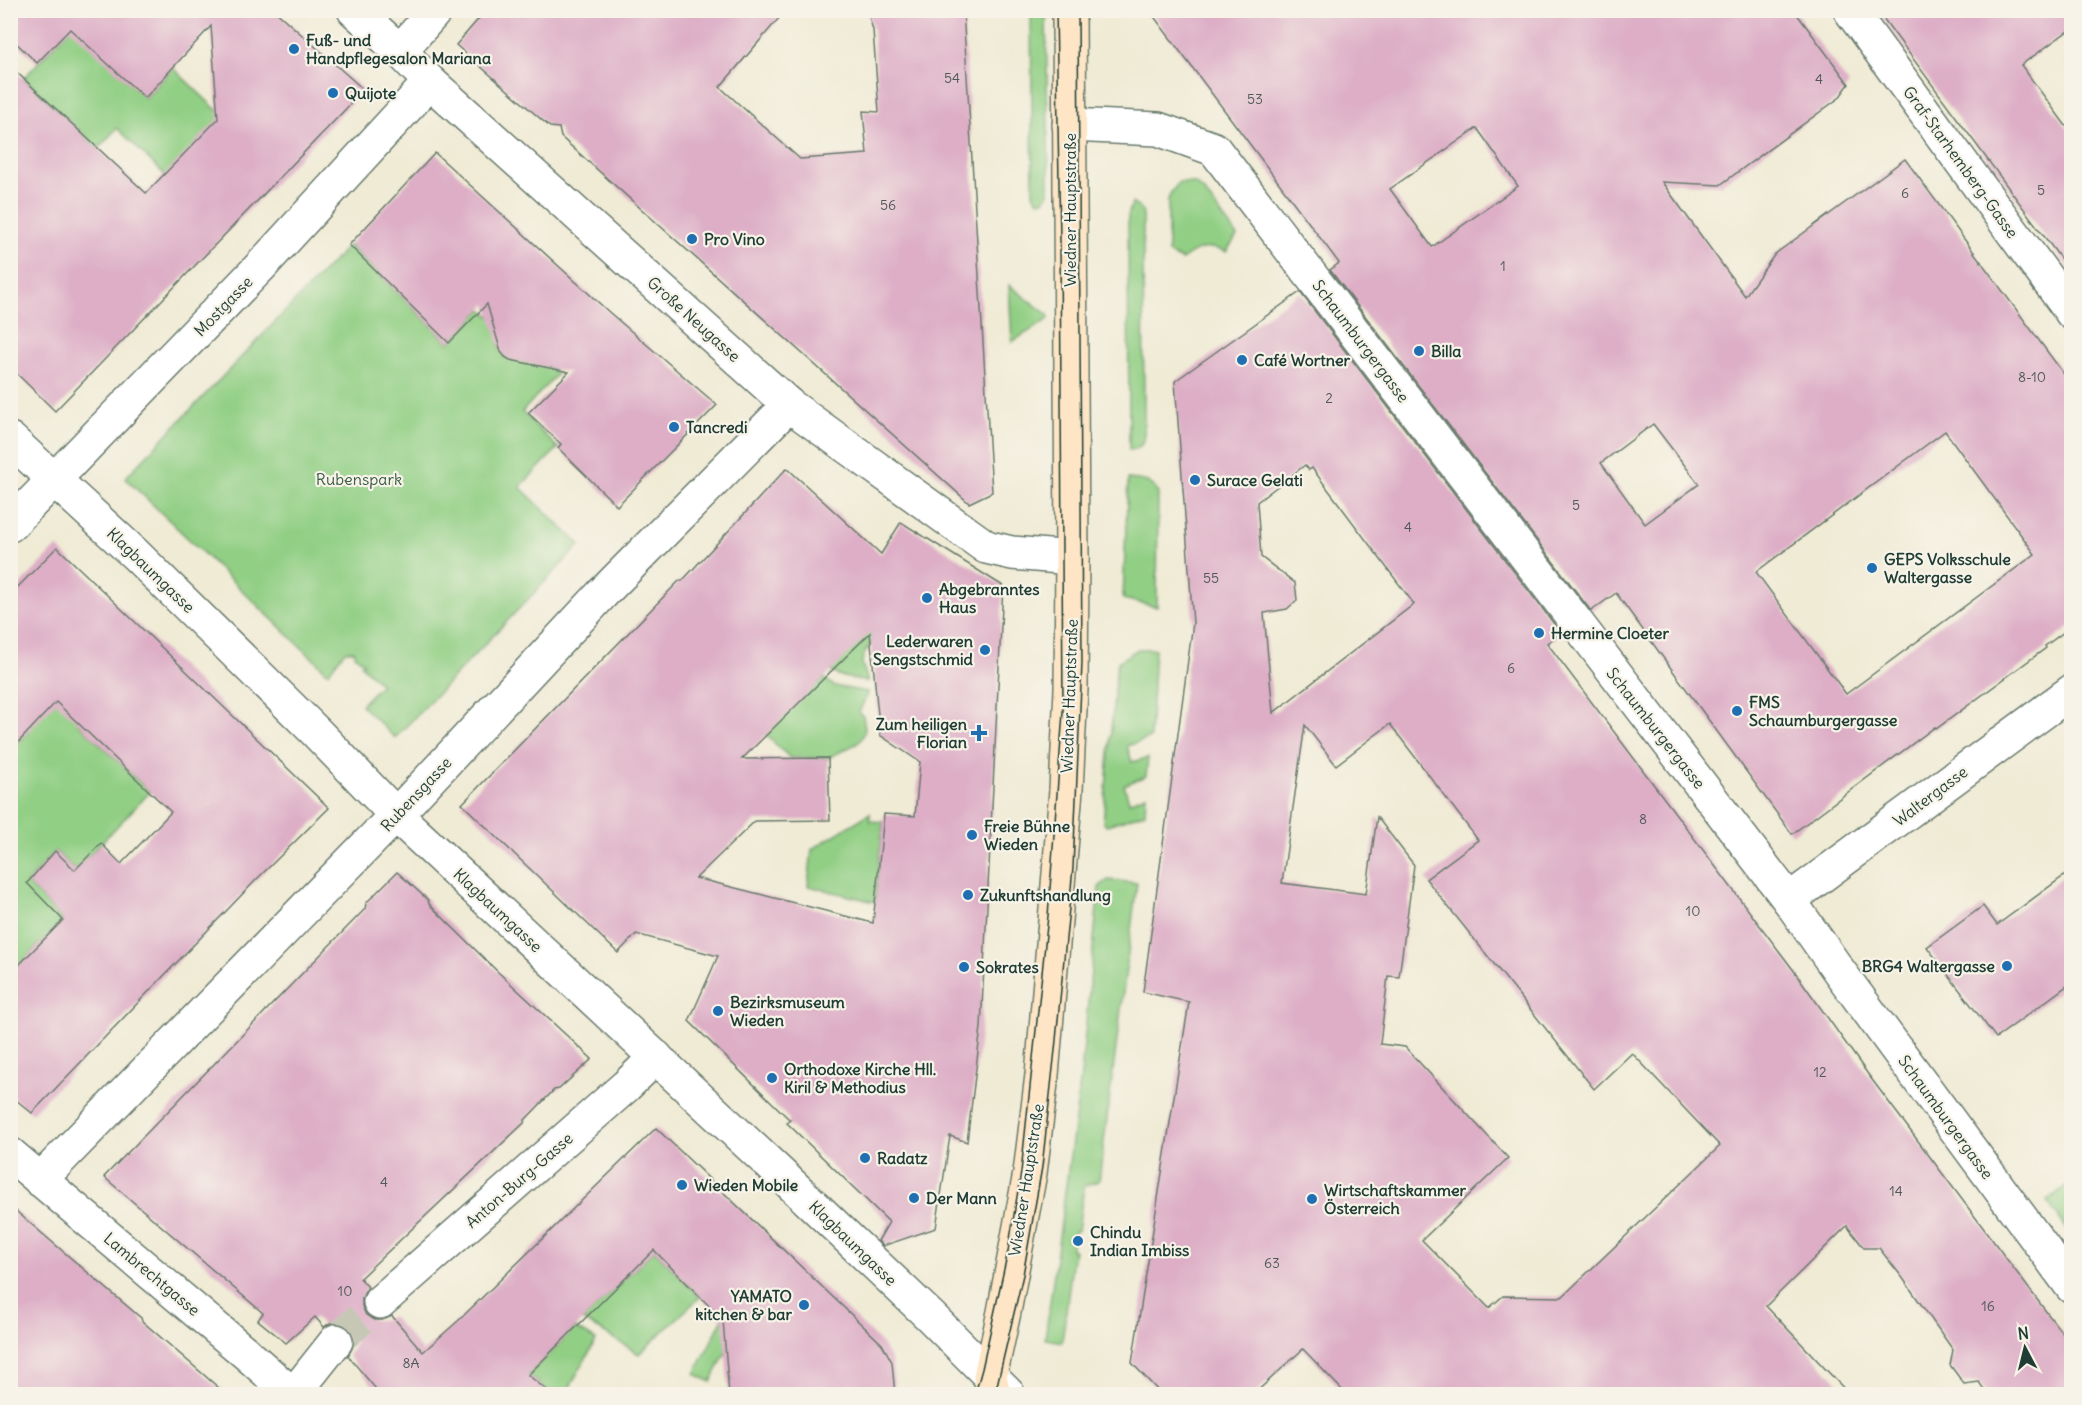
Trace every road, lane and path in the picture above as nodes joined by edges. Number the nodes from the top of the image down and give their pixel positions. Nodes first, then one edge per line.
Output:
1 (354, 10) edge
2 (436, 10) edge
3 (1069, 10) edge
4 (1850, 10) edge
5 (400, 51) junction
6 (430, 82) junction
7 (1069, 125) junction
8 (2072, 313) edge
9 (789, 405) junction
10 (10, 439) edge
11 (55, 480) junction
12 (10, 525) edge
13 (1072, 558) junction
14 (2072, 691) edge
15 (396, 815) junction
16 (1789, 900) junction
17 (657, 1057) junction
18 (10, 1154) edge
19 (40, 1180) junction
20 (2072, 1287) edge
21 (380, 1302) tunnel mouth
22 (336, 1341) tunnel mouth
23 (990, 1390) edge
24 (293, 1395) edge

1 - 5 street, Große Neugasse
2 - 5 street
3 - 7 main road, Wiedner Hauptstraße
4 - 8 street, Graf-Starhemberg-Gasse
5 - 6 street, Große Neugasse
6 - 9 street, Große Neugasse
6 - 11 street, Mostgasse
7 - 13 main road, Wiedner Hauptstraße
7 - 16 street, Schaumburgergasse
9 - 13 street, Große Neugasse
9 - 15 street, Rubensgasse
10 - 11 street, Klagbaumgasse
11 - 12 street, Mostgasse
11 - 15 street, Klagbaumgasse
13 - 23 main road, Wiedner Hauptstraße
14 - 16 street, Waltergasse
15 - 17 street, Klagbaumgasse
15 - 19 street, Rubensgasse
16 - 20 street, Schaumburgergasse
17 - 21 street, Anton-Burg-Gasse
17 - 23 street, Klagbaumgasse
18 - 19 street, Lambrechtgasse
19 - 24 street, Lambrechtgasse
22 - 24 street

